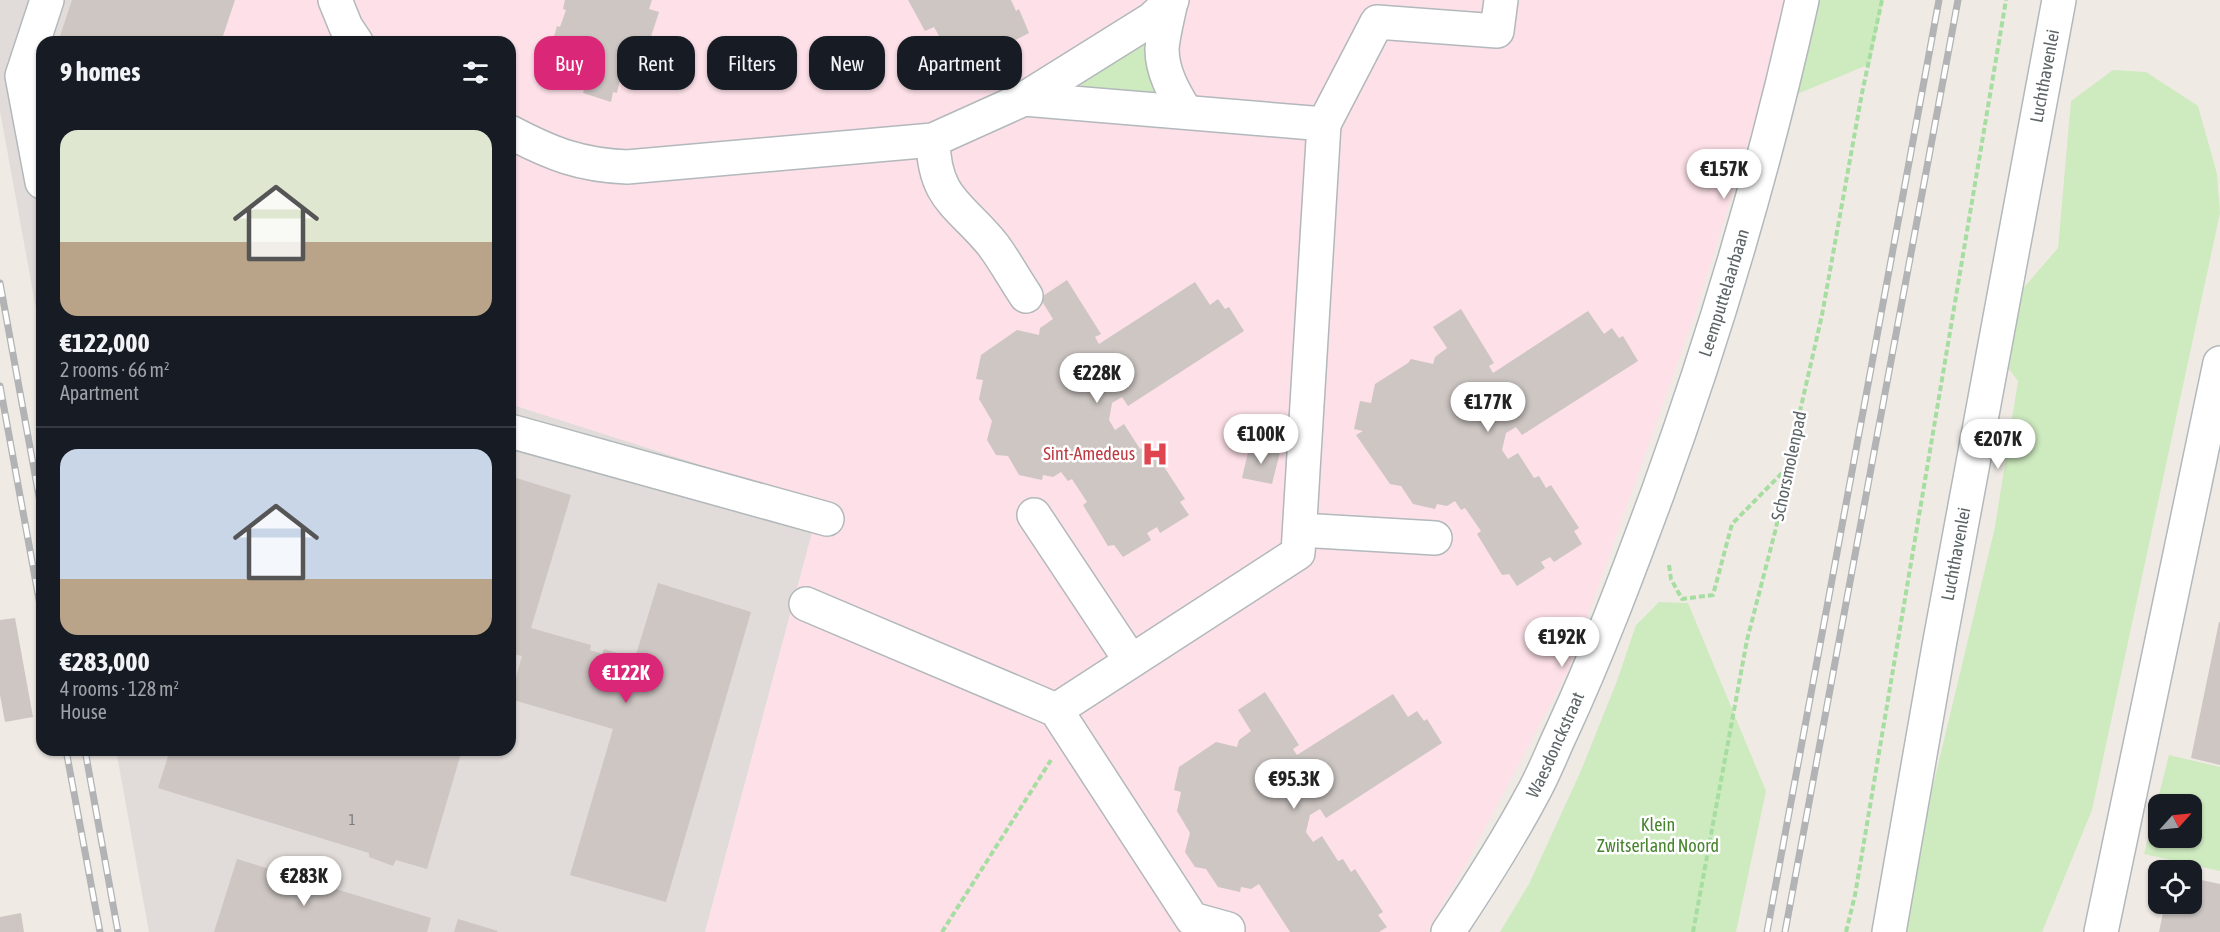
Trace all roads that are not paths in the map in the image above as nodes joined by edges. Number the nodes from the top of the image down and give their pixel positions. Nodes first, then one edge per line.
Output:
1 (47, 0) edge
2 (335, 0) edge
3 (1501, 0) edge
4 (1802, 0) edge
5 (2060, 0) edge
6 (1171, 1) edge
7 (352, 36) edge
8 (1024, 99) junction
9 (1186, 112) junction
10 (1324, 124) junction
11 (516, 135) edge
12 (933, 140) junction
13 (36, 150) edge
14 (1026, 296) dead end
15 (2220, 363) edge
16 (1687, 411) joint
17 (516, 433) edge
18 (1034, 515) dead end
19 (828, 519) dead end
20 (1300, 530) junction
21 (1435, 538) dead end
22 (806, 604) dead end
23 (1131, 662) junction
24 (1063, 719) junction
25 (1228, 929) dead end
26 (1448, 932) edge
27 (1889, 932) edge
28 (2101, 932) edge

1 - 13 street
2 - 7 street
3 - 10 street
4 - 16 street, Leemputtelaarbaan
5 - 27 street, Luchthavenlei
6 - 8 street
6 - 9 street
8 - 9 street
8 - 12 street
9 - 10 street
10 - 20 street
11 - 12 street
12 - 14 street
15 - 28 street
16 - 26 street, Waesdonckstraat
17 - 19 street
18 - 23 street
20 - 21 street
20 - 23 street
22 - 24 street
23 - 24 street
24 - 25 street

